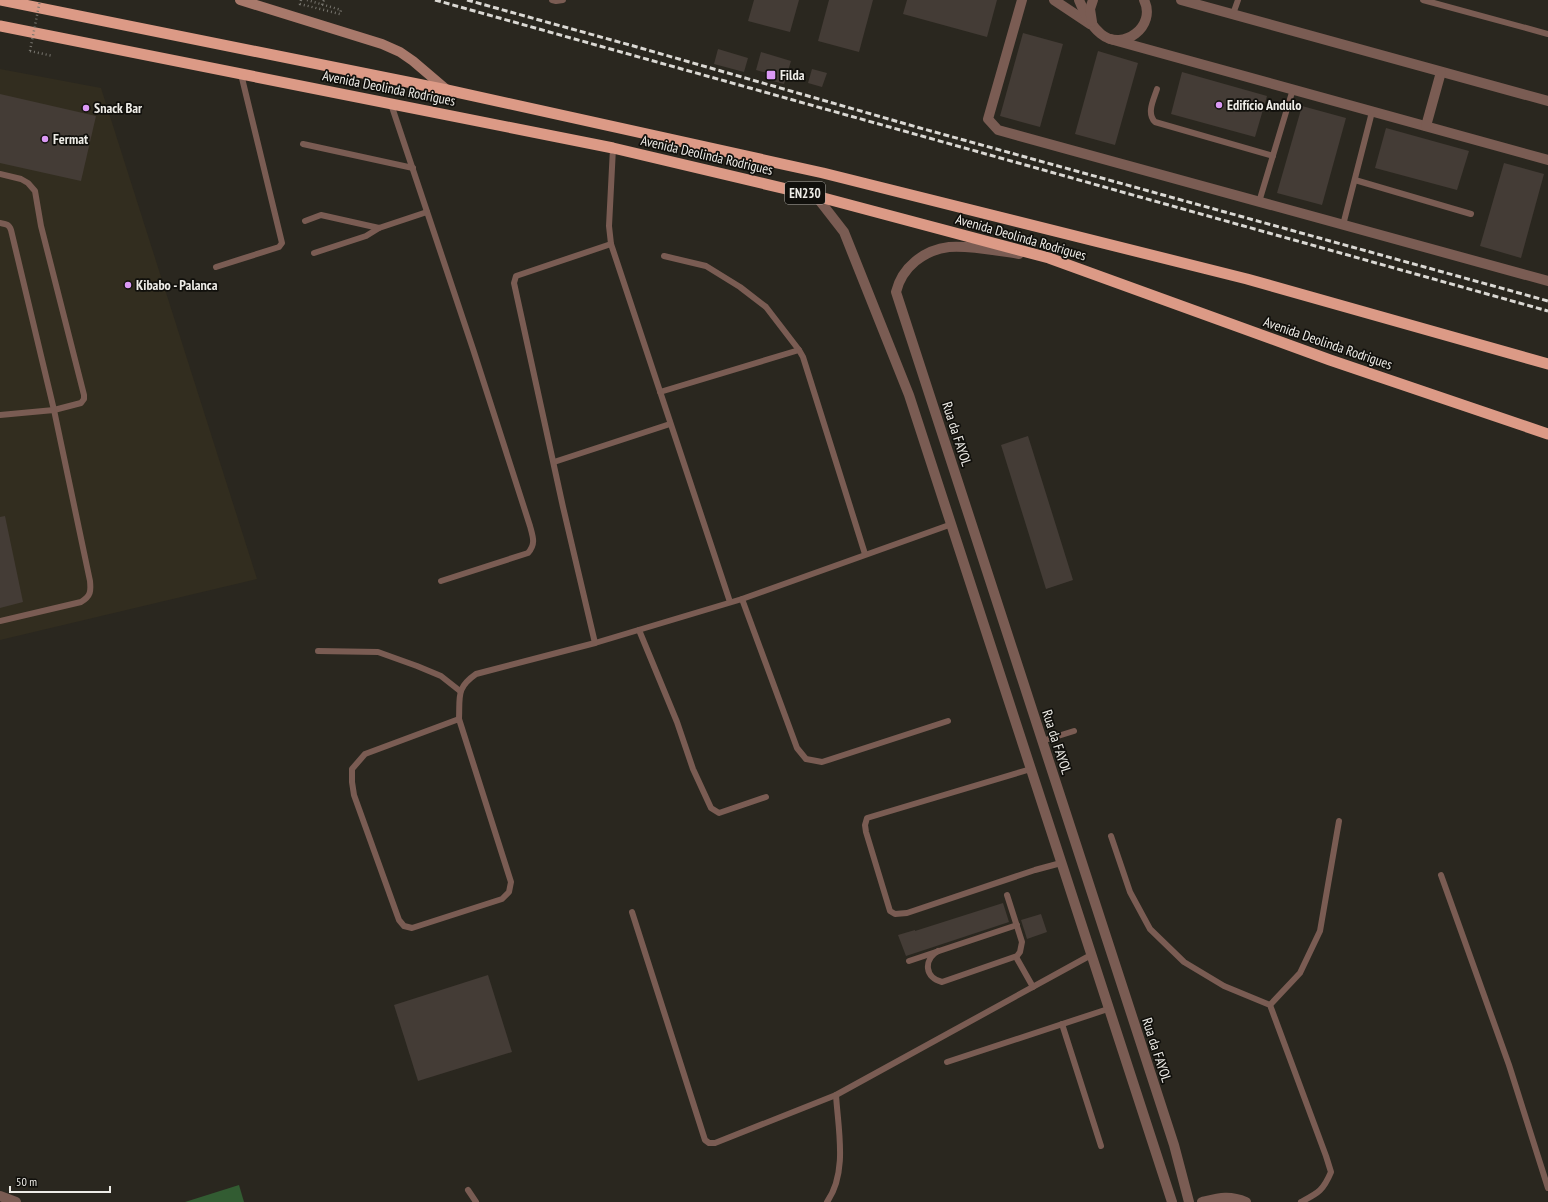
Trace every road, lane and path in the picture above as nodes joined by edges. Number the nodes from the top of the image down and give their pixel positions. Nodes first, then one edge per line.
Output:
1 (0, 0) edge
2 (40, 0) edge
3 (240, 0) edge
4 (301, 0) edge
5 (306, 0) edge
6 (323, 0) edge
7 (552, 0) edge
8 (563, 0) edge
9 (1022, 0) edge
10 (1054, 0) edge
11 (1079, 0) edge
12 (1093, 0) edge
13 (1144, 0) edge
14 (1181, 0) edge
15 (1238, 0) edge
16 (1423, 0) edge
17 (1193, 2) edge
18 (1233, 14) junction
19 (0, 26) edge
20 (1095, 28) junction
21 (1548, 34) edge
22 (1110, 39) junction
23 (53, 56) dead end
24 (1441, 72) junction
25 (241, 74) junction
26 (1157, 89) dead end
27 (447, 90) junction
28 (1293, 90) junction
29 (1548, 101) edge
30 (391, 104) junction
31 (1372, 112) junction
32 (1426, 126) junction
33 (303, 144) dead end
34 (613, 148) junction
35 (1273, 156) junction
36 (1548, 160) edge
37 (413, 168) junction
38 (0, 174) edge
39 (1355, 180) junction
40 (816, 196) junction
41 (1259, 202) junction
42 (427, 212) junction
43 (1471, 214) dead end
44 (305, 221) dead end
45 (0, 223) edge
46 (1343, 225) junction
47 (379, 228) junction
48 (611, 244) junction
49 (314, 253) dead end
50 (664, 256) dead end
51 (1049, 258) junction
52 (216, 268) dead end
53 (1548, 281) edge
54 (799, 350) junction
55 (1548, 364) edge
56 (660, 392) junction
57 (54, 410) junction
58 (0, 415) edge
59 (670, 424) junction
60 (1548, 434) edge
61 (554, 462) junction
62 (952, 524) junction
63 (865, 554) junction
64 (441, 581) dead end
65 (742, 599) junction
66 (730, 602) junction
67 (0, 620) edge
68 (639, 630) junction
69 (595, 643) junction
70 (318, 651) dead end
71 (460, 691) junction
72 (459, 718) junction
73 (948, 721) dead end
74 (1074, 731) dead end
75 (1042, 741) junction
76 (1031, 770) junction
77 (766, 797) dead end
78 (1339, 821) dead end
79 (1111, 836) dead end
80 (1061, 863) junction
81 (1441, 875) dead end
82 (1008, 895) dead end
83 (632, 912) dead end
84 (1017, 925) junction
85 (938, 951) junction
86 (1091, 955) junction
87 (1016, 957) junction
88 (909, 961) dead end
89 (1033, 987) junction
90 (1270, 1005) junction
91 (1108, 1009) junction
92 (1062, 1024) junction
93 (947, 1062) dead end
94 (836, 1095) junction
95 (1101, 1146) dead end
96 (1548, 1188) edge
97 (468, 1190) dead end
98 (0, 1196) edge
99 (16, 1202) edge
100 (476, 1202) edge
101 (827, 1202) edge
102 (1172, 1202) edge
103 (1189, 1202) edge
104 (1204, 1202) edge
105 (1246, 1202) edge
106 (1300, 1202) edge

1 - 27 highway, Avenida Deolinda Rodrigues / EN230
2 - 23 path, bridge
3 - 27 main road
4 - 5 path
5 - 6 path, bridge
7 - 8 lane
9 - 41 street
10 - 20 street
11 - 20 street
12 - 20 street
13 - 22 street
14 - 17 street
15 - 18 lane
16 - 21 lane
17 - 18 street
18 - 24 street
19 - 25 highway, Avenida Deolinda Rodrigues / EN230
20 - 22 street
22 - 28 street
24 - 29 street
24 - 32 street
25 - 30 highway, Avenida Deolinda Rodrigues / EN230
25 - 52 lane
26 - 35 lane
27 - 55 highway, Avenida Deolinda Rodrigues / EN230
28 - 31 street
28 - 35 lane
30 - 34 highway, Avenida Deolinda Rodrigues / EN230
30 - 37 lane
31 - 32 street
31 - 39 lane
32 - 36 street
33 - 37 lane
34 - 40 highway, Avenida Deolinda Rodrigues / EN230
34 - 48 lane
35 - 41 lane
37 - 42 lane
38 - 57 lane
39 - 43 lane
39 - 46 lane
40 - 51 highway, Avenida Deolinda Rodrigues / EN230
40 - 62 street
41 - 46 street
42 - 47 lane
42 - 64 lane
44 - 47 lane
45 - 57 lane
46 - 53 street
47 - 49 lane
48 - 56 lane
48 - 61 lane
50 - 54 lane
51 - 60 highway, Avenida Deolinda Rodrigues / EN230
51 - 75 street, Rua da FAYOL
54 - 56 lane
54 - 63 lane
56 - 59 lane
57 - 58 lane
57 - 67 lane
59 - 61 lane
59 - 66 lane
61 - 69 lane
62 - 63 lane
62 - 76 street
63 - 65 lane
65 - 66 lane
65 - 73 lane
66 - 68 lane
68 - 69 lane
68 - 77 lane
69 - 71 lane
70 - 71 lane
71 - 72 lane
72 - 72 lane
74 - 75 lane
75 - 103 street, Rua da FAYOL
76 - 80 street
76 - 80 lane
78 - 90 lane
79 - 90 lane
80 - 86 street
81 - 96 lane
82 - 84 lane
83 - 94 lane
84 - 85 lane
84 - 87 lane
85 - 87 lane
85 - 88 lane
86 - 89 lane
86 - 91 street
87 - 89 lane
89 - 94 lane
90 - 106 lane
91 - 92 lane
91 - 102 street
92 - 93 lane
92 - 95 lane
94 - 101 lane
97 - 100 lane
98 - 99 street
104 - 105 street

